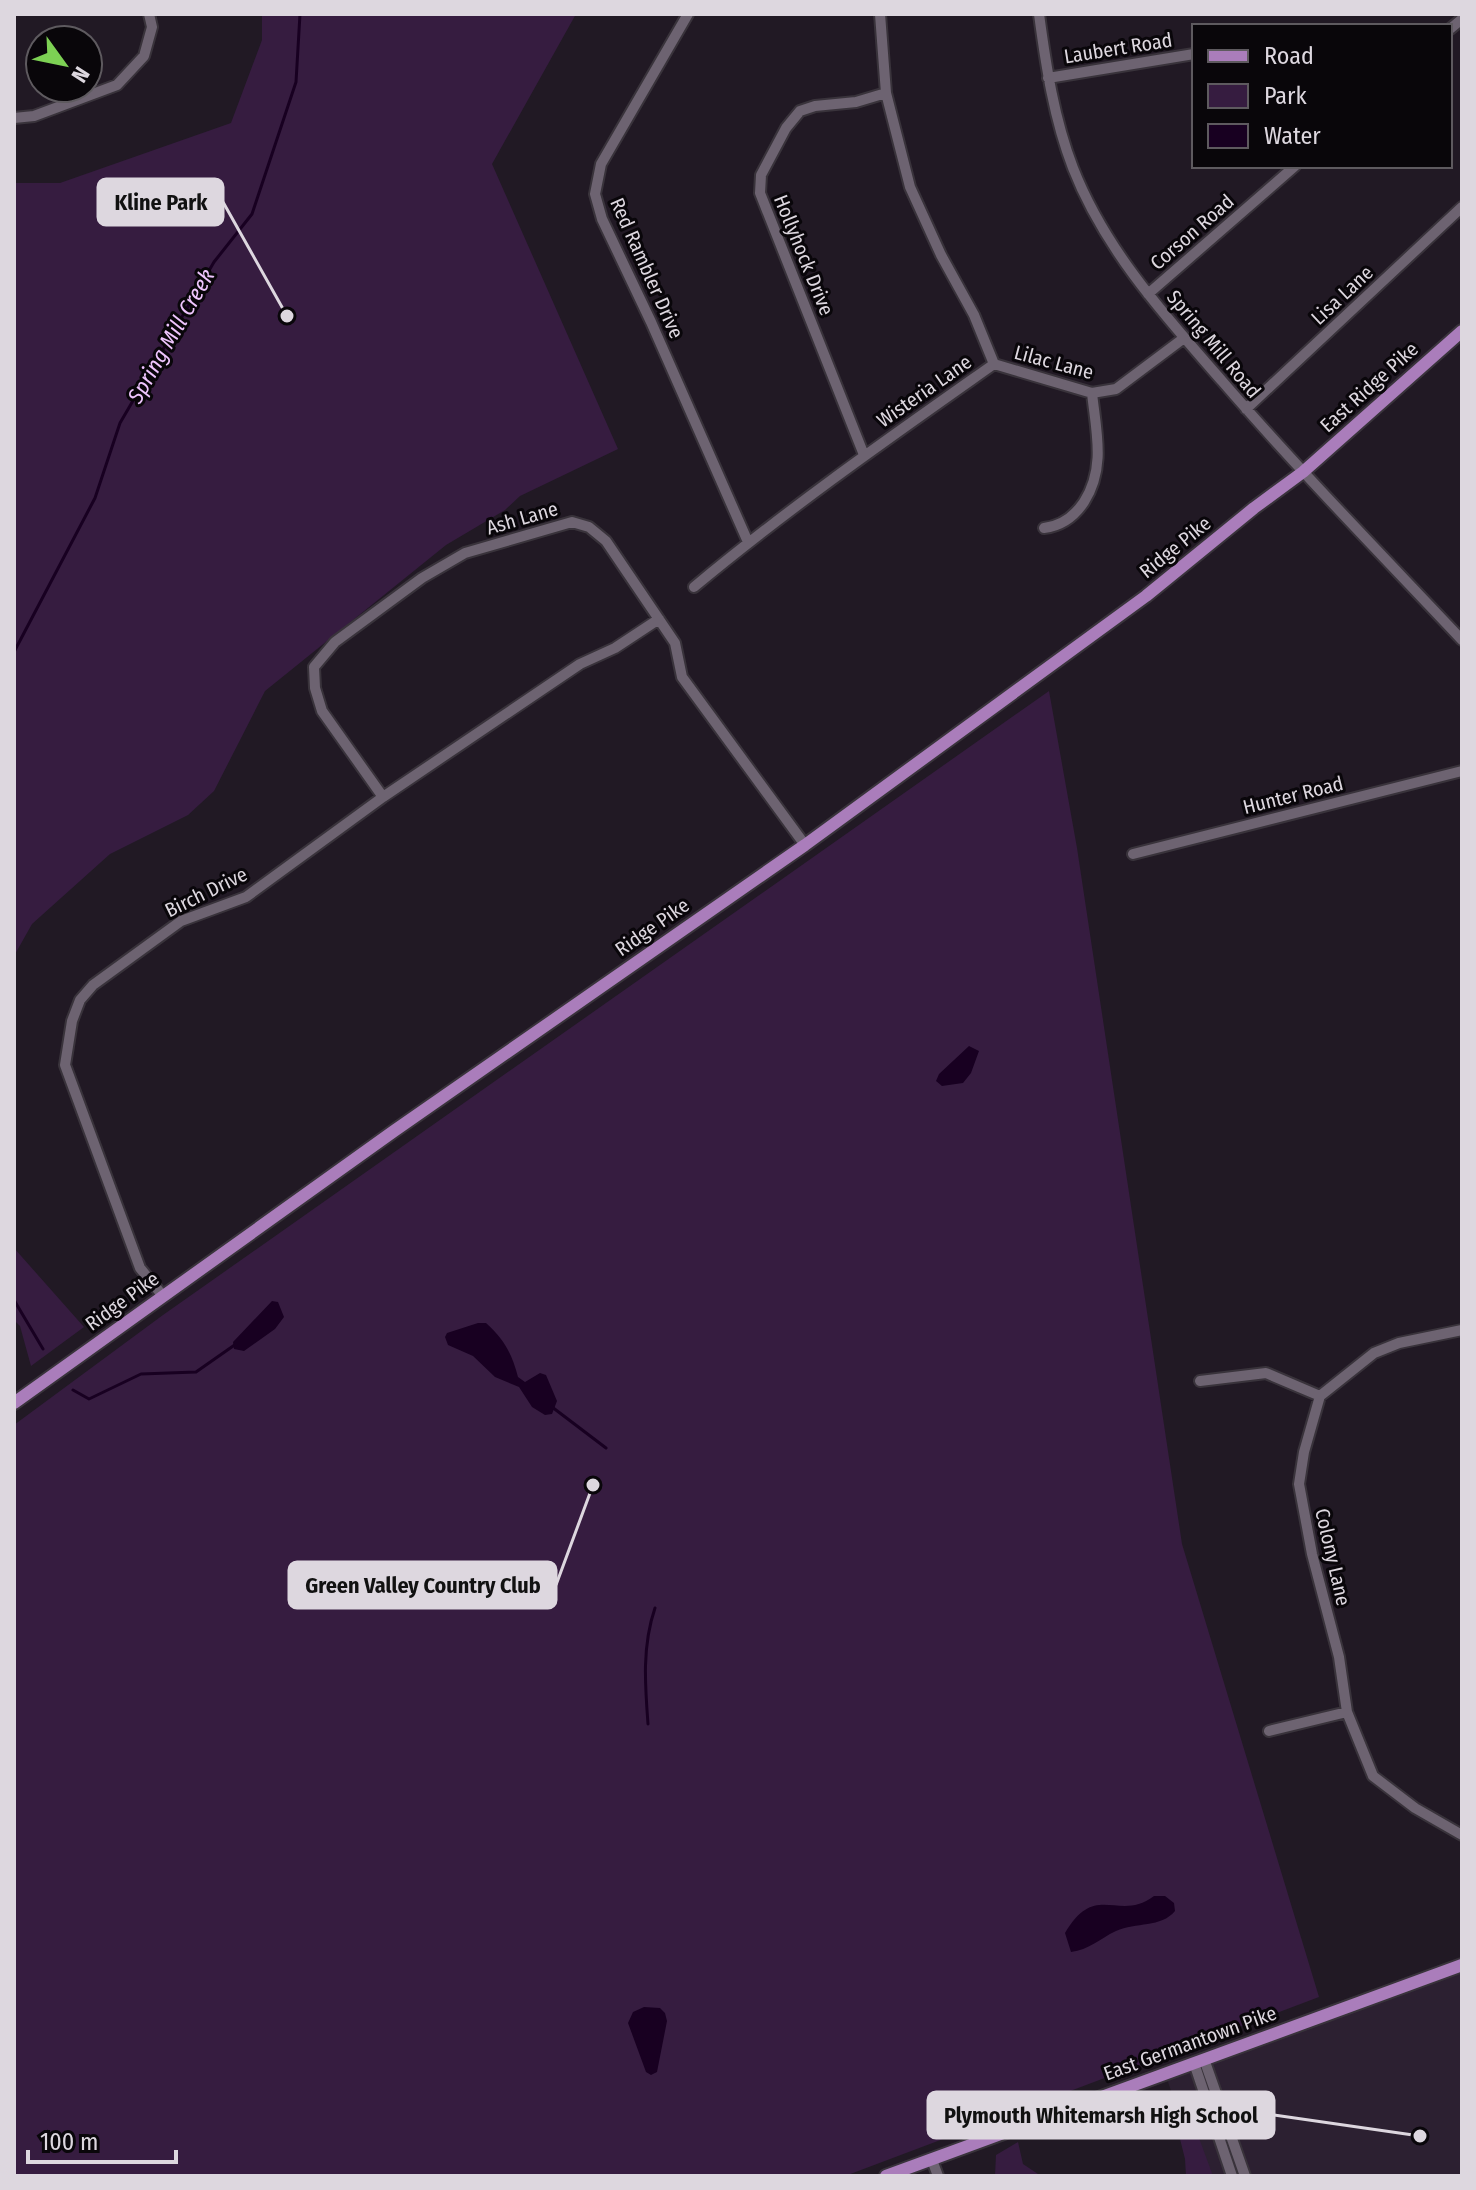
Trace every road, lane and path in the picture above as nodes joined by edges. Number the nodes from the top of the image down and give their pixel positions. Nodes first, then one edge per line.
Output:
1 (149, 14) edge
2 (688, 14) edge
3 (880, 14) edge
4 (1039, 14) edge
5 (1192, 54) edge
6 (1048, 78) junction
7 (886, 93) junction
8 (14, 118) edge
9 (1293, 168) edge
10 (1462, 207) edge
11 (1148, 294) junction
12 (1462, 331) edge
13 (1184, 338) junction
14 (994, 364) junction
15 (1092, 393) junction
16 (1246, 409) junction
17 (864, 455) junction
18 (1303, 472) junction
19 (1044, 528) dead end
20 (748, 542) junction
21 (694, 587) dead end
22 (659, 619) junction
23 (1462, 640) edge
24 (1462, 771) edge
25 (383, 797) junction
26 (805, 845) junction
27 (1133, 854) dead end
28 (163, 1296) junction
29 (1462, 1330) edge
30 (1200, 1381) dead end
31 (1320, 1396) junction
32 (14, 1403) edge
33 (1347, 1712) junction
34 (1269, 1731) dead end
35 (1462, 1835) edge
36 (1462, 1965) edge
37 (1199, 2061) junction
38 (932, 2160) junction
39 (886, 2176) edge
40 (938, 2176) edge
41 (1232, 2176) edge
42 (1245, 2176) edge

1 - 8 street
2 - 20 street, Red Rambler Drive
3 - 7 street, Wisteria Lane
4 - 6 street, Spring Mill Road
5 - 6 street, Laubert Road
6 - 11 street, Spring Mill Road
7 - 14 street, Wisteria Lane
7 - 17 street, Hollyhock Drive
9 - 11 street, Corson Road
10 - 16 street, Lisa Lane
11 - 13 street, Spring Mill Road
12 - 18 main road, East Ridge Pike
13 - 15 street, Lilac Lane
13 - 16 street, Spring Mill Road
14 - 15 street, Lilac Lane
14 - 17 street, Wisteria Lane
15 - 19 street
16 - 18 street, Spring Mill Road
17 - 20 street, Wisteria Lane
18 - 23 street, Spring Mill Road
18 - 26 main road, Ridge Pike
20 - 21 street, Wisteria Lane
22 - 25 street, Birch Drive
22 - 25 street, Ash Lane
22 - 26 street, Ash Lane
24 - 27 street, Hunter Road
25 - 28 street, Birch Drive
26 - 28 main road, Ridge Pike
28 - 32 main road, Ridge Pike
29 - 31 street
30 - 31 street
31 - 33 street, Colony Lane
33 - 34 street
33 - 35 street, Colony Lane
36 - 37 main road, East Germantown Pike
37 - 38 main road, East Germantown Pike
37 - 41 street
37 - 42 street
38 - 39 main road, East Germantown Pike
38 - 40 street

